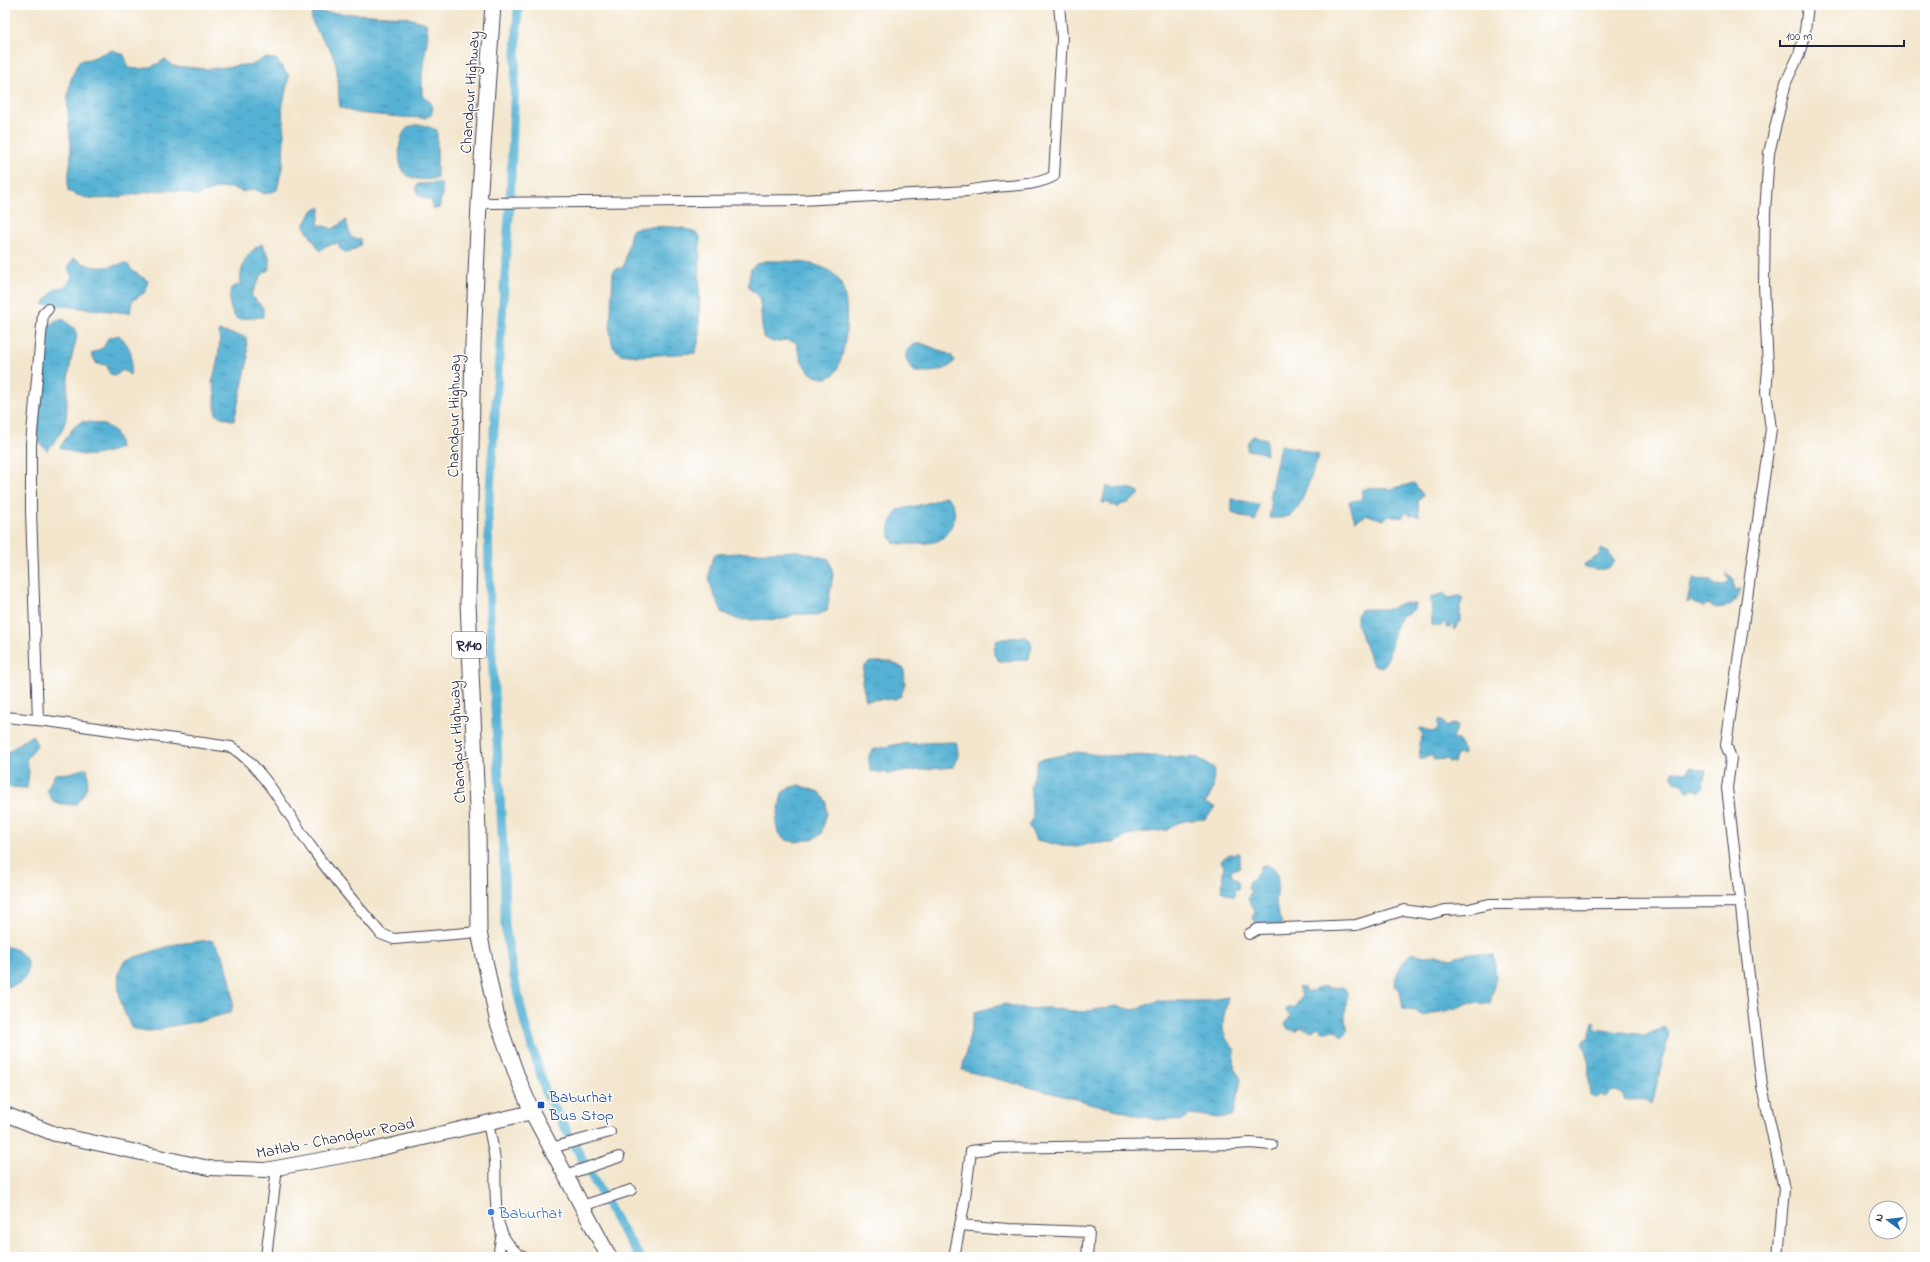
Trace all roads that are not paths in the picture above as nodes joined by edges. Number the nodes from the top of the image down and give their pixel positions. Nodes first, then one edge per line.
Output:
1 (493, 5) edge
2 (1059, 5) edge
3 (1808, 5) edge
4 (486, 203) junction
5 (48, 309) dead end
6 (5, 717) edge
7 (38, 720) junction
8 (1740, 902) junction
9 (479, 932) junction
10 (1249, 934) dead end
11 (532, 1112) junction
12 (5, 1114) edge
13 (488, 1122) junction
14 (610, 1132) dead end
15 (1272, 1146) dead end
16 (551, 1148) junction
17 (619, 1158) dead end
18 (277, 1168) junction
19 (566, 1175) junction
20 (631, 1190) dead end
21 (582, 1206) junction
22 (960, 1225) junction
23 (502, 1233) junction
24 (266, 1257) edge
25 (498, 1257) edge
26 (523, 1257) edge
27 (609, 1257) edge
28 (954, 1257) edge
29 (1087, 1257) edge
30 (1778, 1257) edge

1 - 4 main road, Chandpur Highway / R140
2 - 4 street
3 - 8 street
4 - 9 main road, Chandpur Highway / R140
5 - 7 street
6 - 7 street
7 - 9 street
8 - 10 street
8 - 30 street
9 - 11 main road, Chandpur Highway / R140
11 - 13 main road, Matlab - Chandpur Road
11 - 16 main road, Chandpur Highway / R140
12 - 18 main road, Matlab - Chandpur Road
13 - 18 main road, Matlab - Chandpur Road
13 - 23 street
14 - 16 street
15 - 22 street
16 - 19 main road, Chandpur Highway / R140
17 - 19 street
18 - 24 street
19 - 21 main road, Chandpur Highway / R140
20 - 21 street
21 - 27 main road, Chandpur Highway / R140
22 - 28 street
22 - 29 street
23 - 25 street
23 - 26 street

